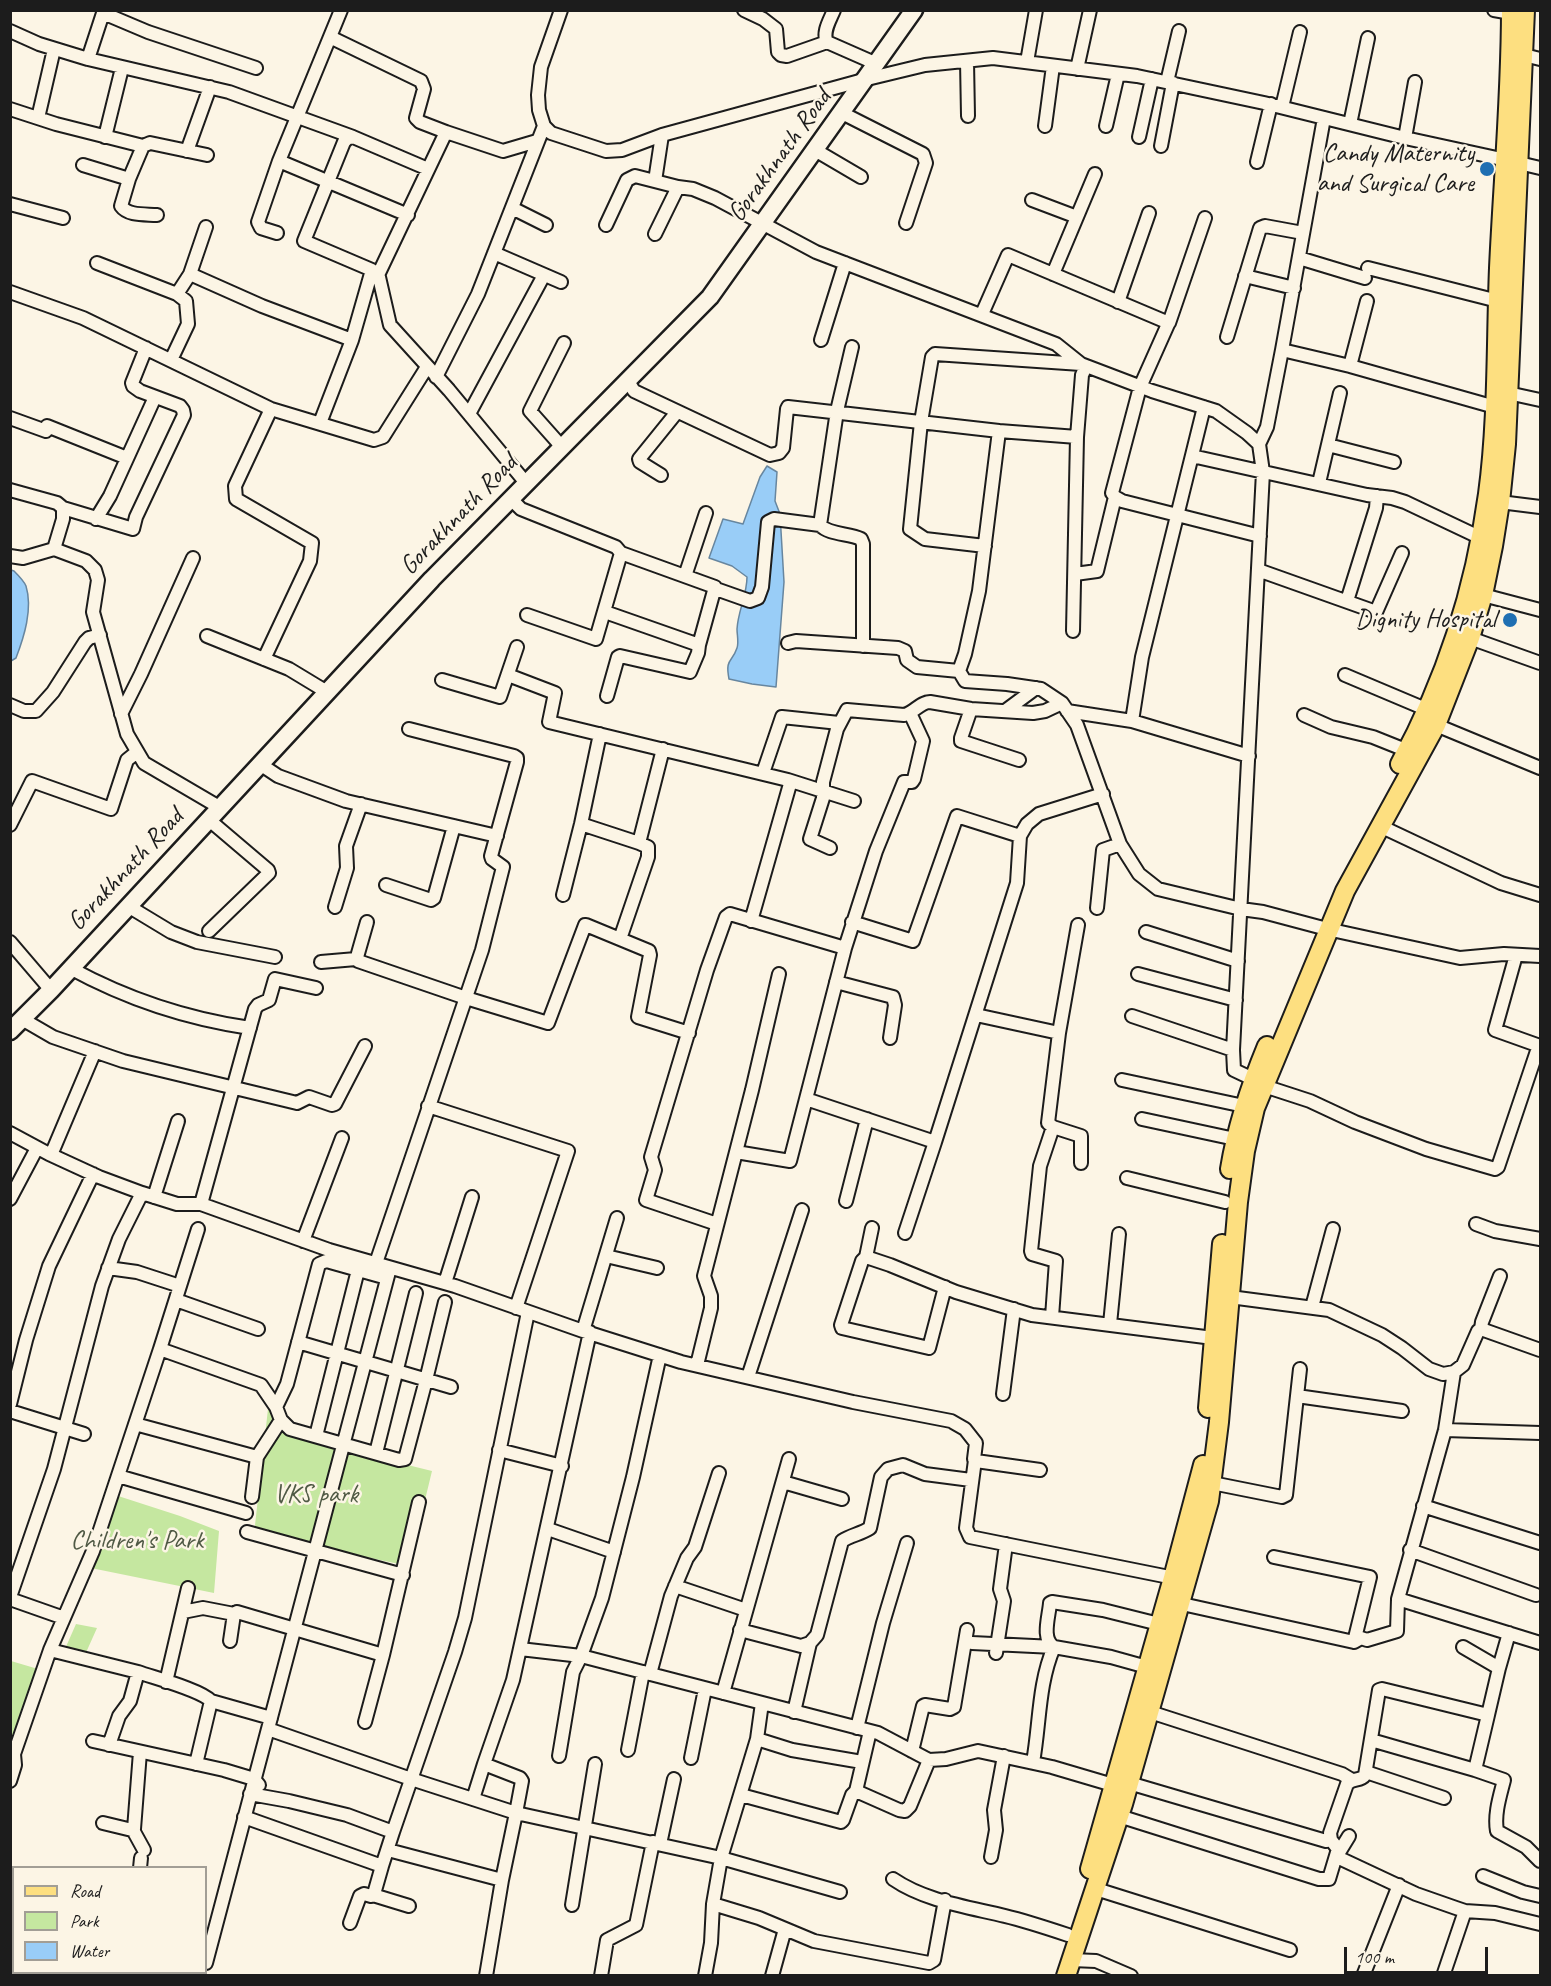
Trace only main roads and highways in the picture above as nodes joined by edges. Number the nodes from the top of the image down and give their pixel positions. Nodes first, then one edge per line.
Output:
1 (914, 10) edge
2 (1511, 11) edge
3 (1532, 57) edge
4 (1513, 162) junction
5 (1432, 717) junction
6 (1322, 928) junction
7 (14, 1025) edge
8 (1259, 1082) junction
9 (1180, 1579) junction
10 (1173, 1602) junction
11 (1121, 1784) junction
12 (1069, 1968) edge
13 (1053, 1976) edge

1 - 7 main road, Gorakhnath Road
2 - 3 main road
2 - 4 main road
3 - 4 main road
4 - 5 main road
4 - 5 main road
5 - 6 main road
5 - 6 main road
6 - 8 main road
8 - 9 main road
8 - 9 main road
9 - 10 main road
10 - 11 main road
10 - 11 main road
11 - 12 main road
11 - 13 main road

